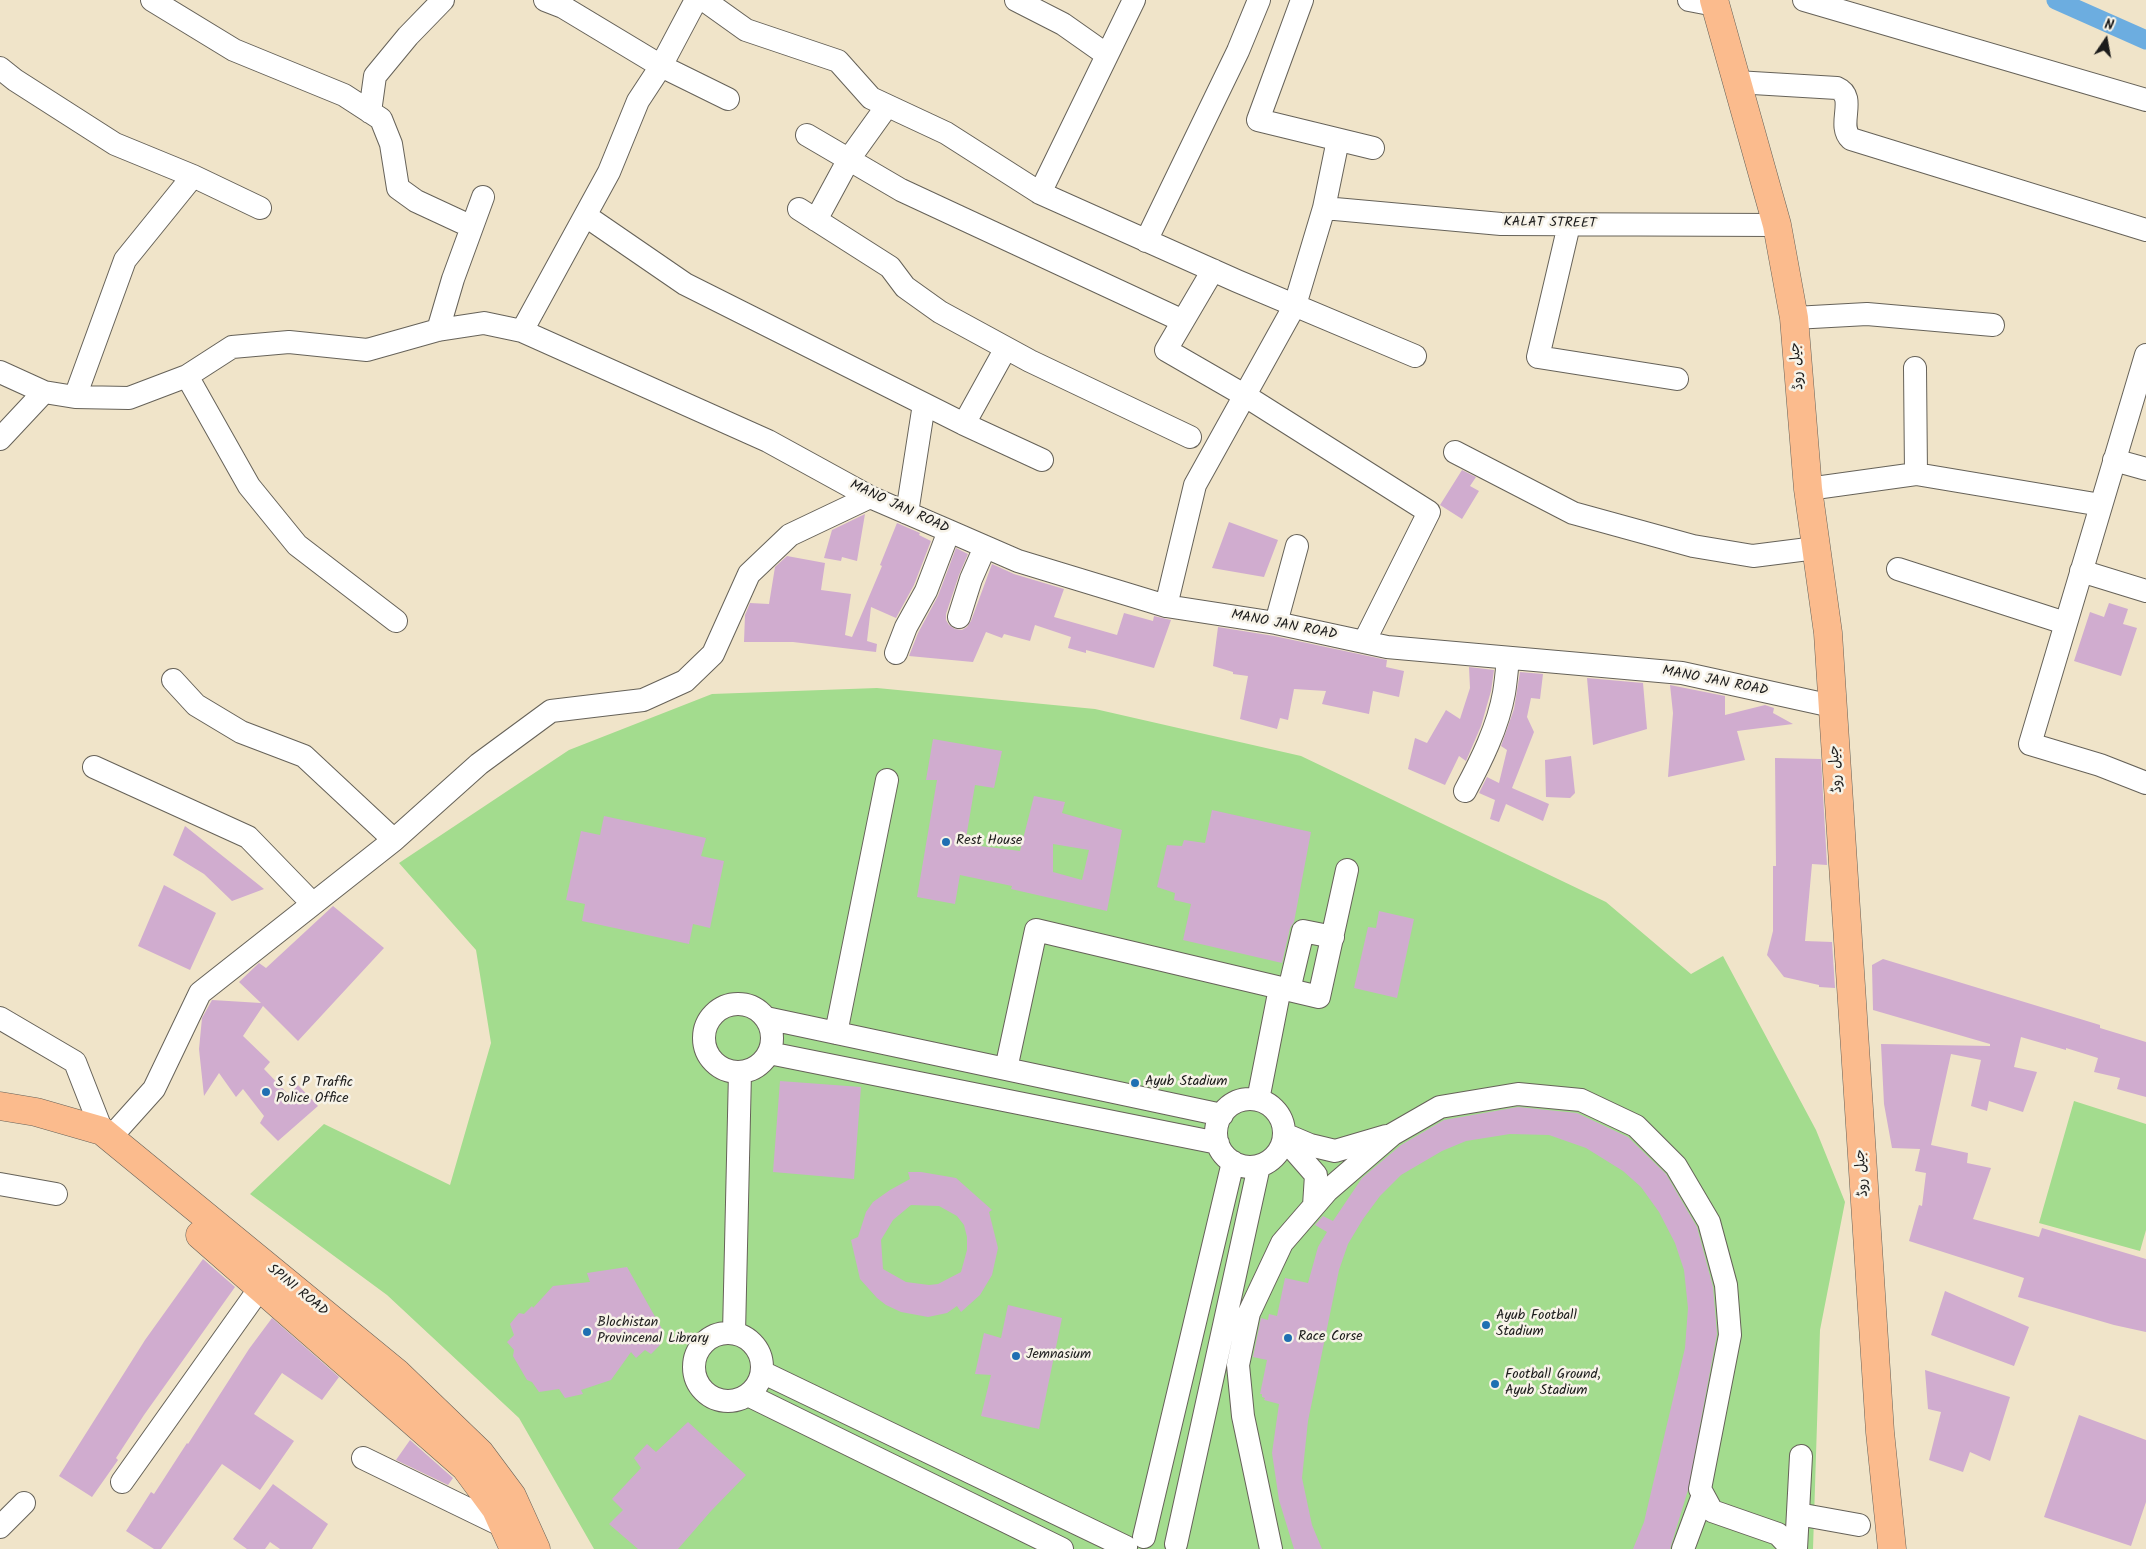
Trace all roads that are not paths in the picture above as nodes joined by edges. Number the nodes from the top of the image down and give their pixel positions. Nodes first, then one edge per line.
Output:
1 (152, 0) edge
2 (443, 0) edge
3 (545, 0) edge
4 (696, 0) edge
5 (704, 0) edge
6 (1016, 0) edge
7 (1134, 0) edge
8 (1259, 0) edge
9 (1302, 0) edge
10 (1688, 0) edge
11 (1804, 0) edge
12 (1715, 2) edge
13 (1107, 55) junction
14 (661, 66) junction
15 (0, 68) edge
16 (1736, 82) junction
17 (728, 99) dead end
18 (2146, 100) edge
19 (887, 106) junction
20 (370, 112) junction
21 (807, 135) dead end
22 (1338, 140) junction
23 (1374, 148) dead end
24 (850, 160) junction
25 (193, 176) junction
26 (1040, 193) junction
27 (484, 197) dead end
28 (260, 208) dead end
29 (1324, 208) junction
30 (586, 216) junction
31 (1569, 225) junction
32 (1777, 225) junction
33 (472, 227) junction
34 (2146, 230) edge
35 (1146, 241) junction
36 (1213, 270) junction
37 (1295, 306) junction
38 (1794, 318) junction
39 (1182, 320) junction
40 (1993, 324) dead end
41 (438, 330) junction
42 (522, 331) junction
43 (1006, 348) junction
44 (2146, 355) edge
45 (1414, 356) dead end
46 (1915, 368) dead end
47 (0, 372) edge
48 (187, 376) junction
49 (1677, 379) dead end
50 (44, 392) junction
51 (1244, 395) junction
52 (75, 397) junction
53 (924, 404) junction
54 (964, 424) junction
55 (1190, 437) dead end
56 (0, 439) edge
57 (1455, 452) dead end
58 (1042, 460) dead end
59 (2114, 460) junction
60 (2146, 469) edge
61 (1916, 474) junction
62 (1808, 489) junction
63 (870, 497) junction
64 (2101, 505) junction
65 (907, 513) junction
66 (949, 531) junction
67 (1297, 546) dead end
68 (986, 547) junction
69 (1816, 548) junction
70 (1898, 569) dead end
71 (2081, 571) junction
72 (2146, 591) edge
73 (1166, 606) junction
74 (958, 617) dead end
75 (396, 621) dead end
76 (1276, 623) junction
77 (2066, 624) junction
78 (1364, 642) junction
79 (896, 654) dead end
80 (1508, 658) junction
81 (173, 680) dead end
82 (1832, 706) junction
83 (94, 767) dead end
84 (887, 780) dead end
85 (2146, 782) edge
86 (1465, 791) dead end
87 (394, 840) junction
88 (1347, 870) dead end
89 (312, 903) junction
90 (1333, 937) junction
91 (1284, 989) junction
92 (0, 1018) edge
93 (766, 1018) junction
94 (836, 1033) junction
95 (769, 1053) junction
96 (1006, 1069) junction
97 (740, 1072) junction
98 (1258, 1100) junction
99 (0, 1106) edge
100 (1222, 1114) junction
101 (0, 1124) edge
102 (106, 1134) junction
103 (1393, 1134) junction
104 (1284, 1137) junction
105 (1218, 1143) junction
106 (1233, 1162) junction
107 (1259, 1166) junction
108 (0, 1184) edge
109 (56, 1194) dead end
110 (1314, 1206) junction
111 (260, 1288) junction
112 (734, 1333) junction
113 (762, 1372) junction
114 (748, 1395) junction
115 (1801, 1456) dead end
116 (363, 1458) dead end
117 (122, 1482) dead end
118 (1703, 1495) junction
119 (24, 1502) dead end
120 (1798, 1514) junction
121 (1859, 1525) dead end
122 (0, 1527) edge
123 (508, 1537) edge
124 (1131, 1544) edge
125 (1178, 1547) edge
126 (536, 1549) edge
127 (1062, 1549) edge
128 (1271, 1549) edge
129 (1683, 1549) edge
130 (1792, 1549) edge
131 (1796, 1549) edge
132 (1892, 1549) edge

1 - 20 street
2 - 20 street
3 - 14 street
4 - 14 street
5 - 19 street
6 - 13 street
7 - 13 street
8 - 35 street
9 - 22 street
10 - 12 street
11 - 18 street
12 - 16 main road, جیل روڈ
13 - 26 street
14 - 17 street
14 - 30 street
15 - 25 street
16 - 32 main road, جیل روڈ
16 - 34 street
19 - 24 street
19 - 26 street
20 - 33 street
21 - 24 street
22 - 23 street
22 - 29 street
24 - 39 street
24 - 43 street
25 - 28 street
25 - 52 street
26 - 35 street
27 - 33 street
29 - 31 street, KALAT STREET
29 - 37 street
30 - 42 street
30 - 53 street
31 - 32 street, KALAT STREET
31 - 49 street
32 - 38 main road, جیل روڈ
33 - 41 street
35 - 36 street
36 - 37 street
36 - 39 street
37 - 45 street
37 - 51 street
38 - 40 street
38 - 62 main road, جیل روڈ
39 - 51 street
41 - 42 street, MANO JAN ROAD
41 - 48 street, MANO JAN ROAD
42 - 63 street, MANO JAN ROAD
43 - 54 street
43 - 55 street
44 - 59 street
46 - 61 street
47 - 50 street, MANO JAN ROAD
48 - 52 street, MANO JAN ROAD
48 - 75 street
50 - 52 street, MANO JAN ROAD
50 - 56 street
51 - 73 street
51 - 78 street
53 - 54 street
53 - 65 street
54 - 58 street
57 - 69 street
59 - 60 street
59 - 64 street
61 - 62 street
61 - 64 street
62 - 69 main road, جیل روڈ
63 - 65 street, MANO JAN ROAD
63 - 87 street
64 - 71 street
65 - 66 street, MANO JAN ROAD
66 - 68 street, MANO JAN ROAD
66 - 79 street
67 - 76 street
68 - 73 street, MANO JAN ROAD
68 - 74 street
69 - 82 main road, جیل روڈ
70 - 77 street
71 - 72 street
71 - 77 street
73 - 76 street, MANO JAN ROAD
76 - 78 street, MANO JAN ROAD
77 - 85 street
78 - 80 street, MANO JAN ROAD
80 - 82 street, MANO JAN ROAD
80 - 86 street
81 - 87 street
82 - 132 main road, جیل روڈ
83 - 89 street
84 - 94 street
87 - 89 street
88 - 90 street
89 - 102 street
90 - 91 street
90 - 91 street
91 - 96 street
91 - 98 street
92 - 102 street
93 - 94 street
93 - 95 street
93 - 97 street
94 - 96 street
95 - 97 street
95 - 105 street
96 - 100 street
97 - 112 street
98 - 100 street
98 - 104 street
99 - 102 main road, SPINI ROAD
100 - 105 street
101 - 111 main road, SPINI ROAD
102 - 126 main road, SPINI ROAD
103 - 104 street
103 - 110 street
103 - 118 street
104 - 107 street
104 - 110 street
105 - 106 street
106 - 107 street
106 - 124 street
107 - 125 street
108 - 109 street
110 - 128 street
111 - 117 street
111 - 123 main road, SPINI ROAD
112 - 113 street
112 - 114 street
113 - 114 street
113 - 124 street
114 - 127 street
115 - 120 street
116 - 123 street
118 - 129 street
118 - 130 street
119 - 122 street
120 - 121 street
120 - 131 street
124 - 125 street

